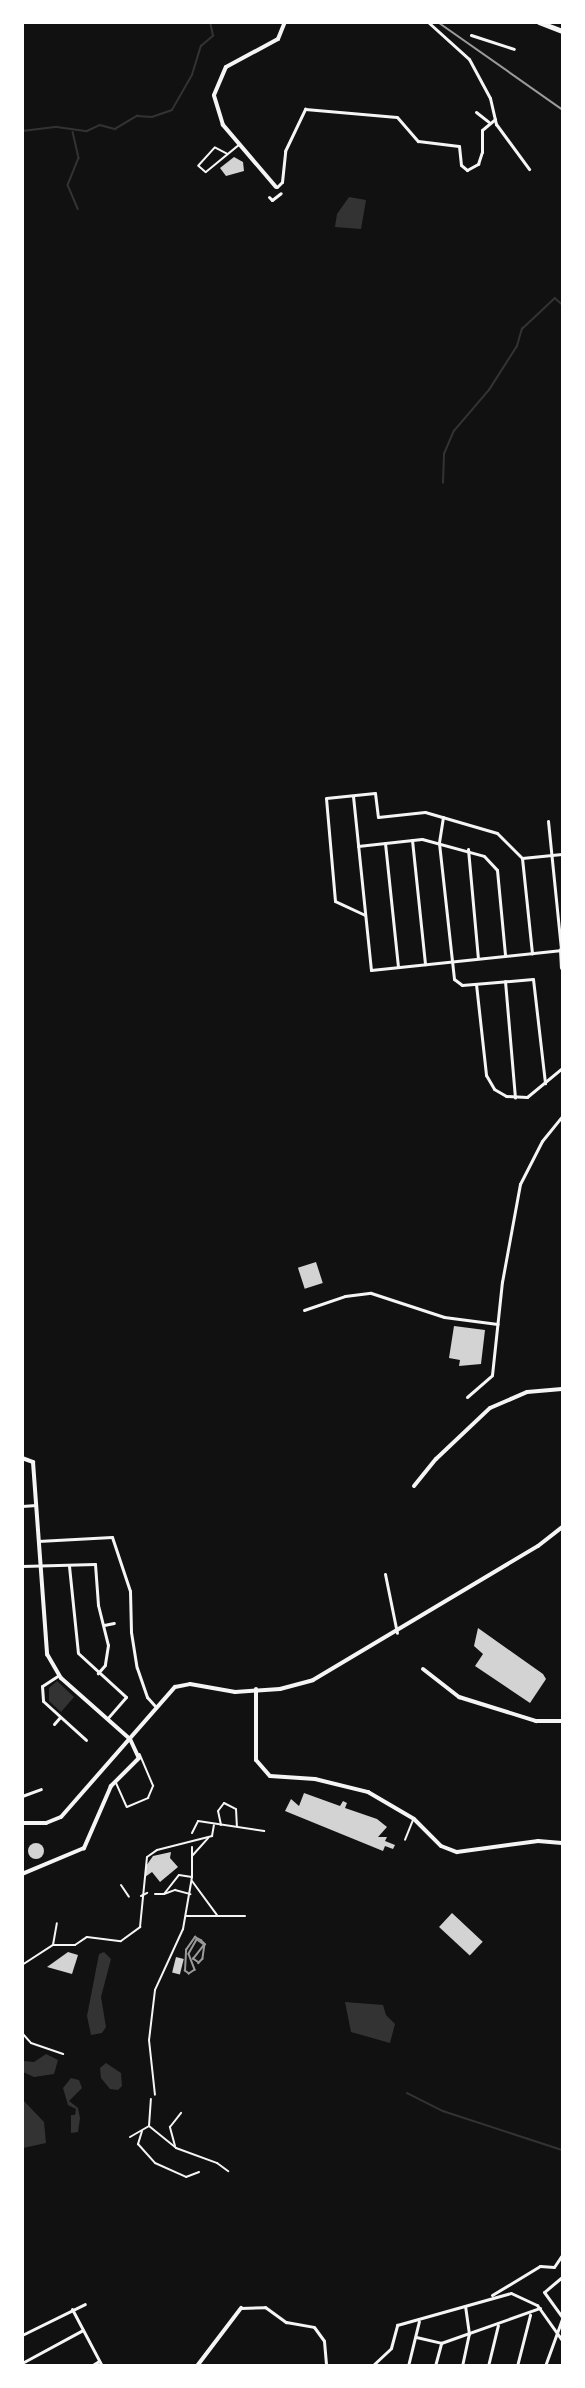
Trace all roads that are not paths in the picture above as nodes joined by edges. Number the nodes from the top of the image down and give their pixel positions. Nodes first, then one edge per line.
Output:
1 (285, 22) edge
2 (429, 22) edge
3 (539, 22) edge
4 (562, 31) edge
5 (471, 35) dead end
6 (514, 49) dead end
7 (476, 112) dead end
8 (495, 119) junction
9 (489, 122) junction
10 (240, 144) junction
11 (227, 154) junction
12 (529, 169) dead end
13 (276, 187) joint
14 (281, 193) dead end
15 (269, 197) dead end
16 (353, 796) junction
17 (443, 817) junction
18 (548, 821) dead end
19 (412, 840) junction
20 (386, 843) junction
21 (439, 843) junction
22 (358, 846) junction
23 (468, 849) junction
24 (562, 854) edge
25 (551, 855) junction
26 (522, 858) junction
27 (365, 915) junction
28 (562, 950) edge
29 (532, 953) junction
30 (505, 956) junction
31 (478, 958) junction
32 (451, 961) junction
33 (425, 964) junction
34 (398, 967) junction
35 (562, 968) edge
36 (504, 981) junction
37 (477, 984) junction
38 (562, 1068) edge
39 (545, 1083) junction
40 (515, 1098) junction
41 (562, 1116) edge
42 (304, 1310) dead end
43 (498, 1324) junction
44 (562, 1389) edge
45 (467, 1397) dead end
46 (22, 1458) edge
47 (414, 1486) dead end
48 (22, 1506) edge
49 (36, 1506) junction
50 (562, 1527) edge
51 (38, 1541) junction
52 (22, 1566) edge
53 (69, 1566) junction
54 (39, 1567) junction
55 (385, 1574) dead end
56 (114, 1623) dead end
57 (104, 1625) junction
58 (397, 1633) junction
59 (423, 1669) dead end
60 (98, 1673) junction
61 (58, 1675) junction
62 (256, 1689) junction
63 (155, 1706) junction
64 (60, 1717) junction
65 (107, 1719) junction
66 (562, 1721) edge
67 (54, 1724) dead end
68 (130, 1739) junction
69 (86, 1740) dead end
70 (139, 1753) junction
71 (116, 1781) junction
72 (41, 1789) dead end
73 (22, 1796) edge
74 (414, 1819) junction
75 (22, 1823) edge
76 (214, 1825) junction
77 (220, 1825) junction
78 (237, 1826) junction
79 (264, 1831) dead end
80 (192, 1833) dead end
81 (209, 1837) junction
82 (405, 1840) dead end
83 (562, 1843) edge
84 (192, 1846) dead end
85 (192, 1856) junction
86 (22, 1874) edge
87 (192, 1876) junction
88 (192, 1881) junction
89 (121, 1885) dead end
90 (154, 1894) dead end
91 (164, 1894) junction
92 (190, 1894) junction
93 (129, 1897) dead end
94 (217, 1915) junction
95 (186, 1916) junction
96 (245, 1916) dead end
97 (57, 1923) dead end
98 (53, 1945) junction
99 (22, 1965) edge
100 (22, 2033) edge
101 (63, 2054) dead end
102 (155, 2095) dead end
103 (151, 2098) dead end
104 (181, 2113) dead end
105 (149, 2126) junction
106 (142, 2131) junction
107 (130, 2137) dead end
108 (176, 2148) junction
109 (228, 2171) dead end
110 (199, 2172) dead end
111 (562, 2255) edge
112 (562, 2277) edge
113 (491, 2296) junction
114 (85, 2304) dead end
115 (465, 2306) junction
116 (241, 2308) joint
117 (540, 2308) junction
118 (72, 2309) junction
119 (530, 2315) junction
120 (562, 2318) edge
121 (420, 2320) junction
122 (498, 2325) junction
123 (83, 2330) junction
124 (555, 2331) junction
125 (469, 2334) junction
126 (22, 2335) edge
127 (416, 2337) junction
128 (562, 2340) edge
129 (441, 2343) junction
130 (99, 2361) junction
131 (22, 2363) edge
132 (91, 2366) edge
133 (102, 2366) edge
134 (197, 2366) edge
135 (326, 2366) edge
136 (372, 2366) edge
137 (408, 2366) edge
138 (435, 2366) edge
139 (462, 2366) edge
140 (488, 2366) edge
141 (517, 2366) edge
142 (545, 2366) edge

1 - 10 street
2 - 8 street
3 - 4 main road
5 - 6 street
7 - 9 street
8 - 9 street
8 - 12 street
9 - 13 street
10 - 11 lane
10 - 13 street
11 - 11 lane
14 - 15 street
16 - 17 street
16 - 22 street
16 - 27 street
17 - 21 street
17 - 26 street
18 - 25 street
19 - 20 street
19 - 21 street
19 - 33 street
20 - 22 street
20 - 34 street
21 - 23 street
21 - 32 street
22 - 27 street
23 - 30 street
23 - 31 street
24 - 25 street
25 - 26 street
25 - 28 street
26 - 29 street
27 - 34 street
28 - 29 street
28 - 35 street
29 - 30 street
30 - 31 street
31 - 32 street
32 - 33 street
32 - 37 street
33 - 34 street
36 - 37 street
36 - 39 street
36 - 40 street
37 - 40 street
38 - 39 street
39 - 40 street
41 - 43 street
42 - 43 street
43 - 45 street
44 - 47 street
46 - 49 street
48 - 49 street
49 - 51 street
50 - 58 street
51 - 54 street
51 - 63 street
52 - 54 street
53 - 54 street
53 - 57 street
53 - 60 street
54 - 61 street
55 - 58 street
56 - 57 street
57 - 60 street
58 - 62 street
59 - 66 street
60 - 65 street
61 - 64 street
61 - 65 street
62 - 63 street
62 - 74 street
63 - 68 street
64 - 67 street
64 - 69 street
65 - 68 street
68 - 70 street
68 - 75 street
70 - 71 street
70 - 71 lane
71 - 86 street
72 - 73 street
74 - 82 lane
74 - 83 street
76 - 77 street
76 - 80 street
76 - 81 street
77 - 78 street
77 - 78 street
78 - 79 street
81 - 85 street
81 - 98 street
84 - 85 street
85 - 87 street
87 - 88 street
87 - 91 street
88 - 92 street
88 - 94 street
89 - 93 street
90 - 91 street
91 - 92 street
92 - 95 street
94 - 95 street
94 - 96 street
95 - 102 street
97 - 98 street
98 - 99 street
100 - 101 street
103 - 105 street
104 - 108 street
105 - 106 street
105 - 108 street
106 - 107 street
106 - 110 street
108 - 109 street
111 - 113 street
112 - 120 street
113 - 115 street
113 - 117 street
114 - 118 street
115 - 121 street
115 - 125 street
116 - 134 street
116 - 135 street
117 - 119 street
117 - 124 street
118 - 123 street
118 - 126 street
119 - 122 street
119 - 141 street
120 - 124 street
121 - 127 street
121 - 136 street
122 - 125 street
122 - 140 street
123 - 130 street
123 - 131 street
124 - 128 street
124 - 142 street
125 - 129 street
125 - 139 street
127 - 129 street
127 - 137 street
129 - 138 street
130 - 132 street
130 - 133 street

